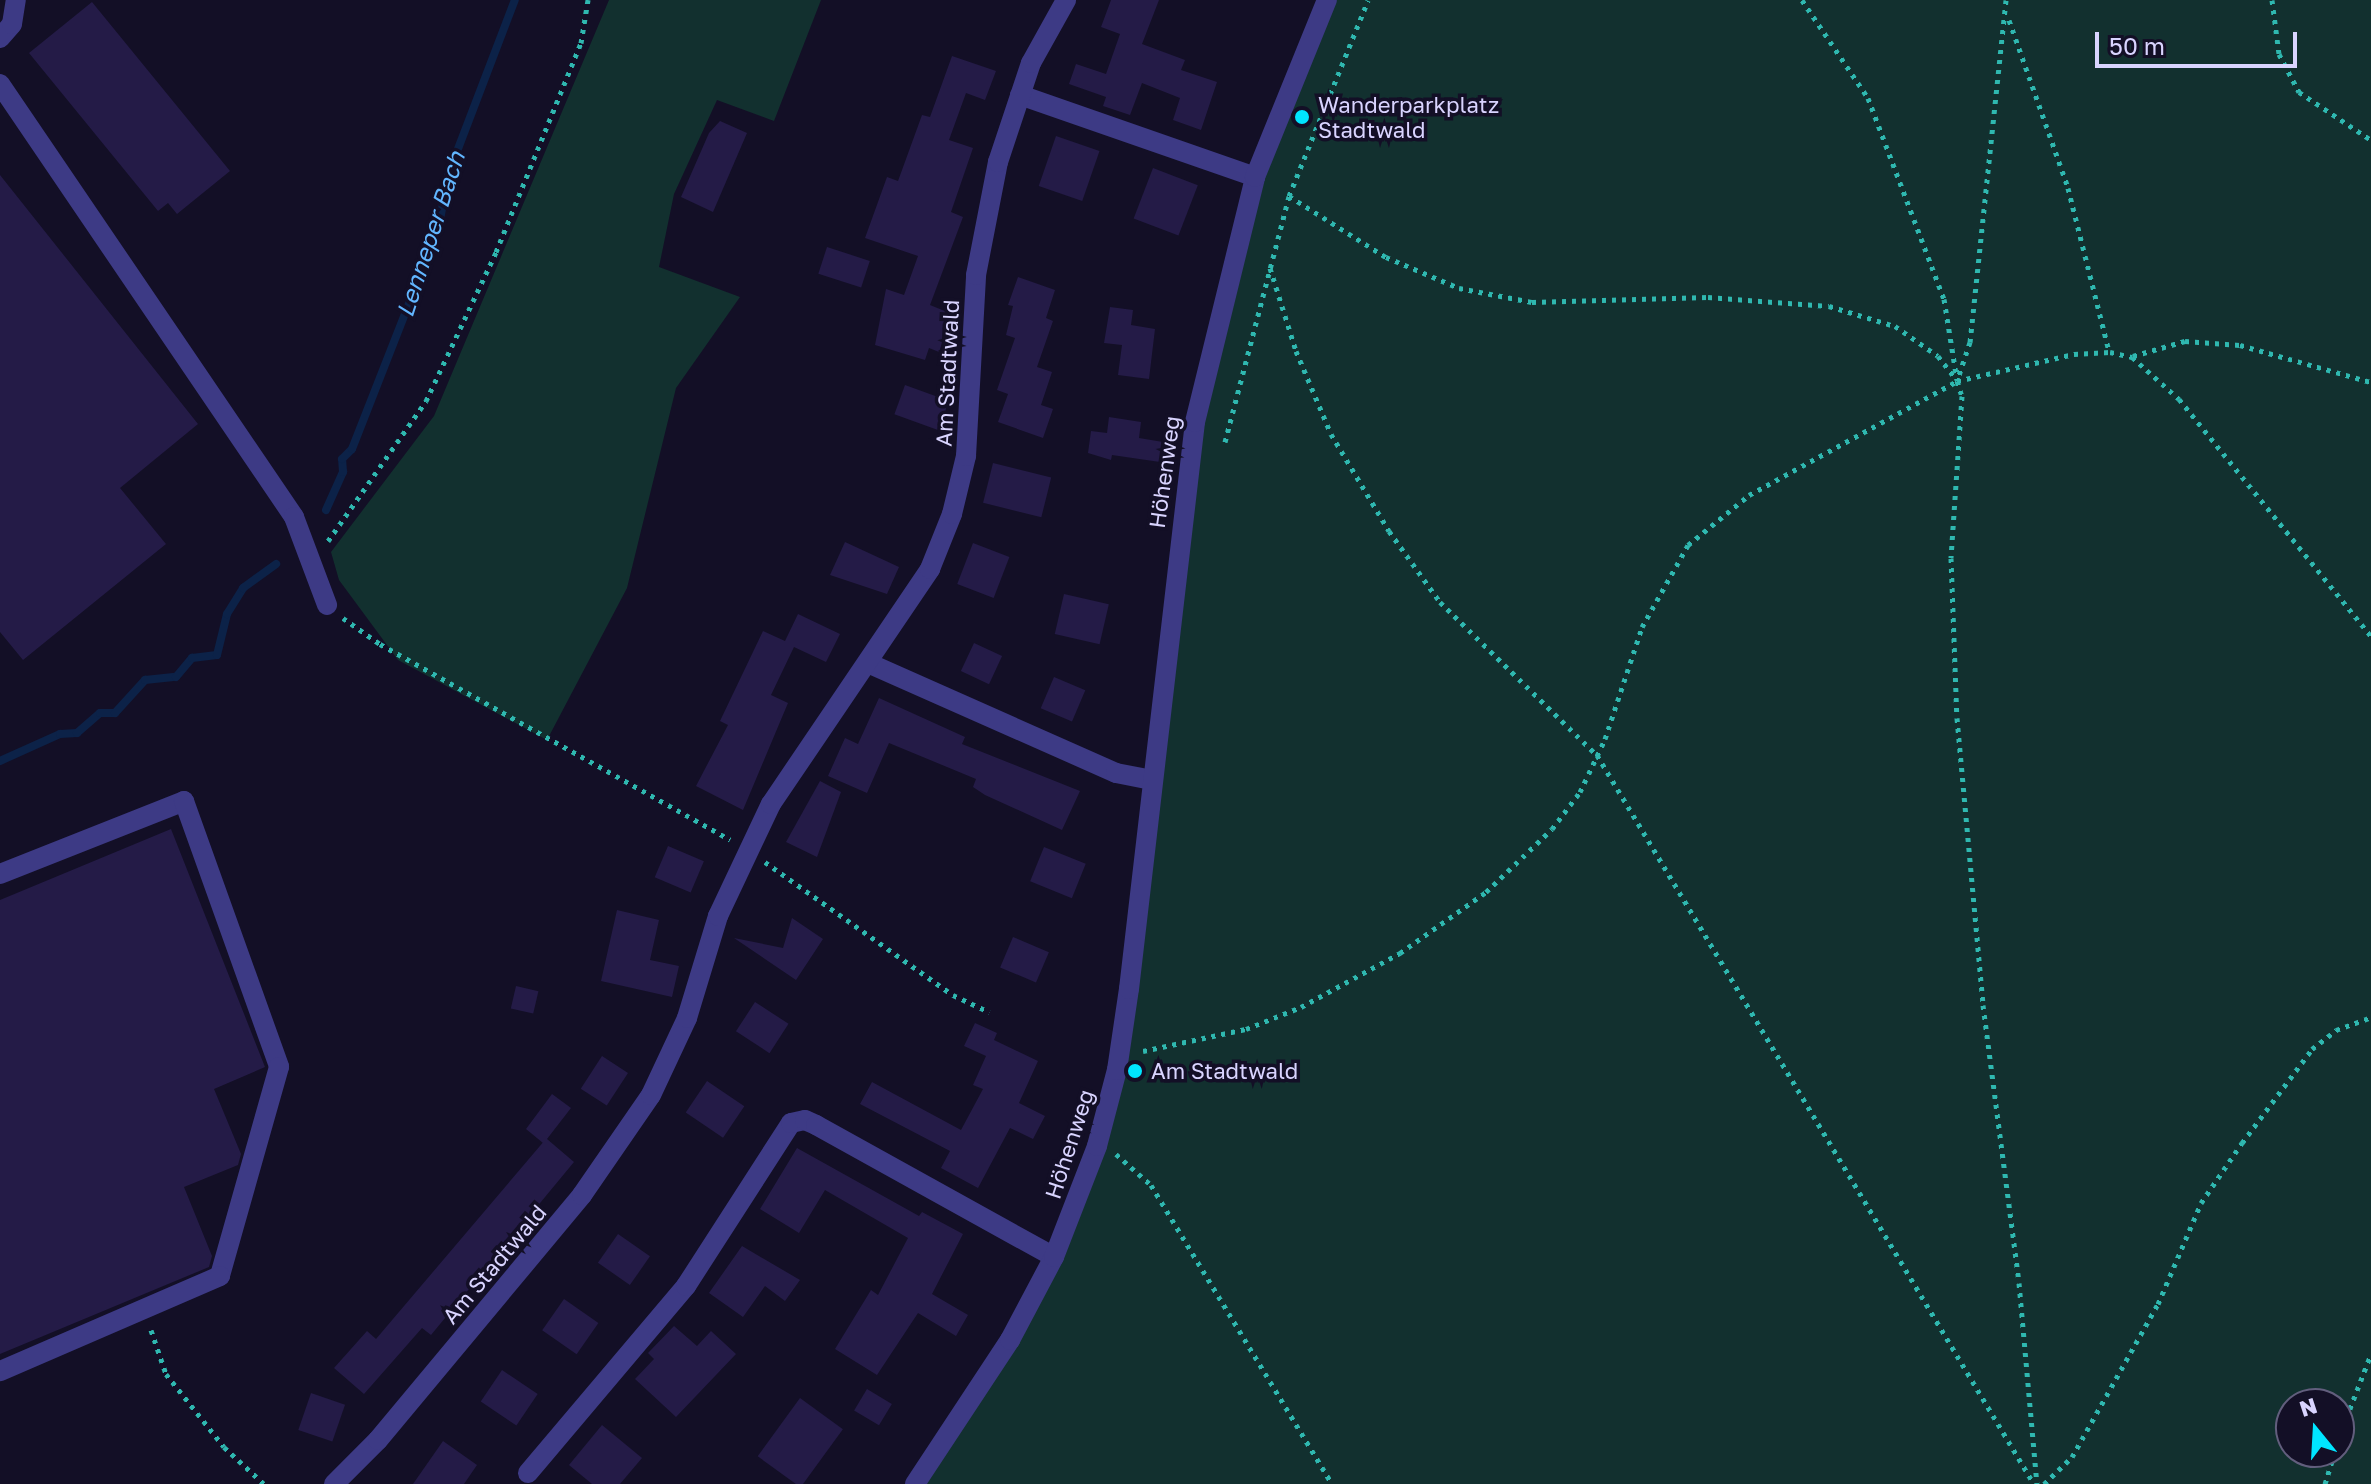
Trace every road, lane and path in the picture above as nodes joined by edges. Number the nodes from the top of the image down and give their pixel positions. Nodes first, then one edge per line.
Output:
1 (16, 0) edge
2 (588, 0) edge
3 (1066, 0) edge
4 (1327, 0) edge
5 (1368, 0) edge
6 (1802, 0) edge
7 (2006, 0) edge
8 (2272, 0) edge
9 (2007, 16) junction
10 (0, 38) edge
11 (0, 84) edge
12 (1020, 95) junction
13 (2371, 140) edge
14 (1255, 177) junction
15 (1289, 196) junction
16 (1270, 268) junction
17 (2110, 352) junction
18 (2132, 357) junction
19 (1957, 381) junction
20 (2371, 382) edge
21 (1225, 442) dead end
22 (313, 561) junction
23 (327, 605) joint
24 (2371, 636) edge
25 (868, 663) junction
26 (1597, 755) junction
27 (1151, 780) junction
28 (747, 850) junction
29 (0, 874) edge
30 (989, 1012) dead end
31 (2371, 1017) edge
32 (1119, 1053) junction
33 (1097, 1146) junction
34 (1054, 1257) junction
35 (142, 1308) junction
36 (2371, 1354) edge
37 (0, 1371) edge
38 (2355, 1396) edge
39 (528, 1473) dead end
40 (264, 1484) edge
41 (334, 1484) edge
42 (915, 1484) edge
43 (1332, 1484) edge
44 (2036, 1484) edge
45 (2044, 1484) edge

1 - 10 street
2 - 22 path
3 - 12 street, Am Stadtwald
4 - 14 street, Höhenweg
5 - 15 path
6 - 19 path
7 - 9 path
8 - 13 path
9 - 17 path
9 - 19 path
11 - 22 street
12 - 14 street
12 - 25 street, Am Stadtwald
14 - 27 street, Höhenweg
15 - 16 path
15 - 19 path
16 - 21 path
16 - 26 path
17 - 18 path
17 - 19 path
18 - 20 path
18 - 24 path
19 - 26 path
19 - 44 path
22 - 23 street
23 - 28 path
25 - 27 street
25 - 28 street, Am Stadtwald
26 - 32 path
26 - 44 path
27 - 32 street, Höhenweg
28 - 30 path
28 - 41 street, Am Stadtwald
29 - 35 street
31 - 45 path
32 - 33 street, Höhenweg
33 - 34 street, Höhenweg
33 - 43 path
34 - 39 street
34 - 42 street, Höhenweg
35 - 37 street
35 - 40 path
36 - 38 path

